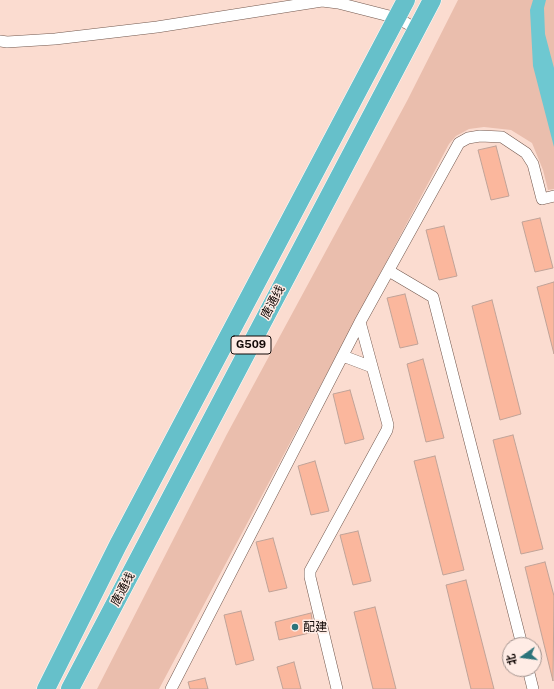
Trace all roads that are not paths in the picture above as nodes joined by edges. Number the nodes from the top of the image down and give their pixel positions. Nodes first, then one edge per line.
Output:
1 (406, 0) edge
2 (432, 0) edge
3 (397, 18) junction
4 (417, 29) junction
5 (0, 41) edge
6 (554, 196) edge
7 (389, 271) junction
8 (360, 322) junction
9 (343, 356) junction
10 (372, 367) junction
11 (520, 637) edge
12 (530, 677) edge
13 (46, 689) edge
14 (70, 689) edge
15 (171, 689) edge
16 (337, 689) edge
17 (533, 689) edge

1 - 3 highway, 唐通线 / G509
2 - 4 highway, 唐通线 / G509
3 - 4 street
3 - 5 street
3 - 13 highway, 唐通线 / G509
4 - 14 highway, 唐通线 / G509
6 - 7 street
7 - 8 street
7 - 11 street
8 - 9 street
8 - 10 street
9 - 10 street
9 - 15 street
10 - 16 street
12 - 17 street

